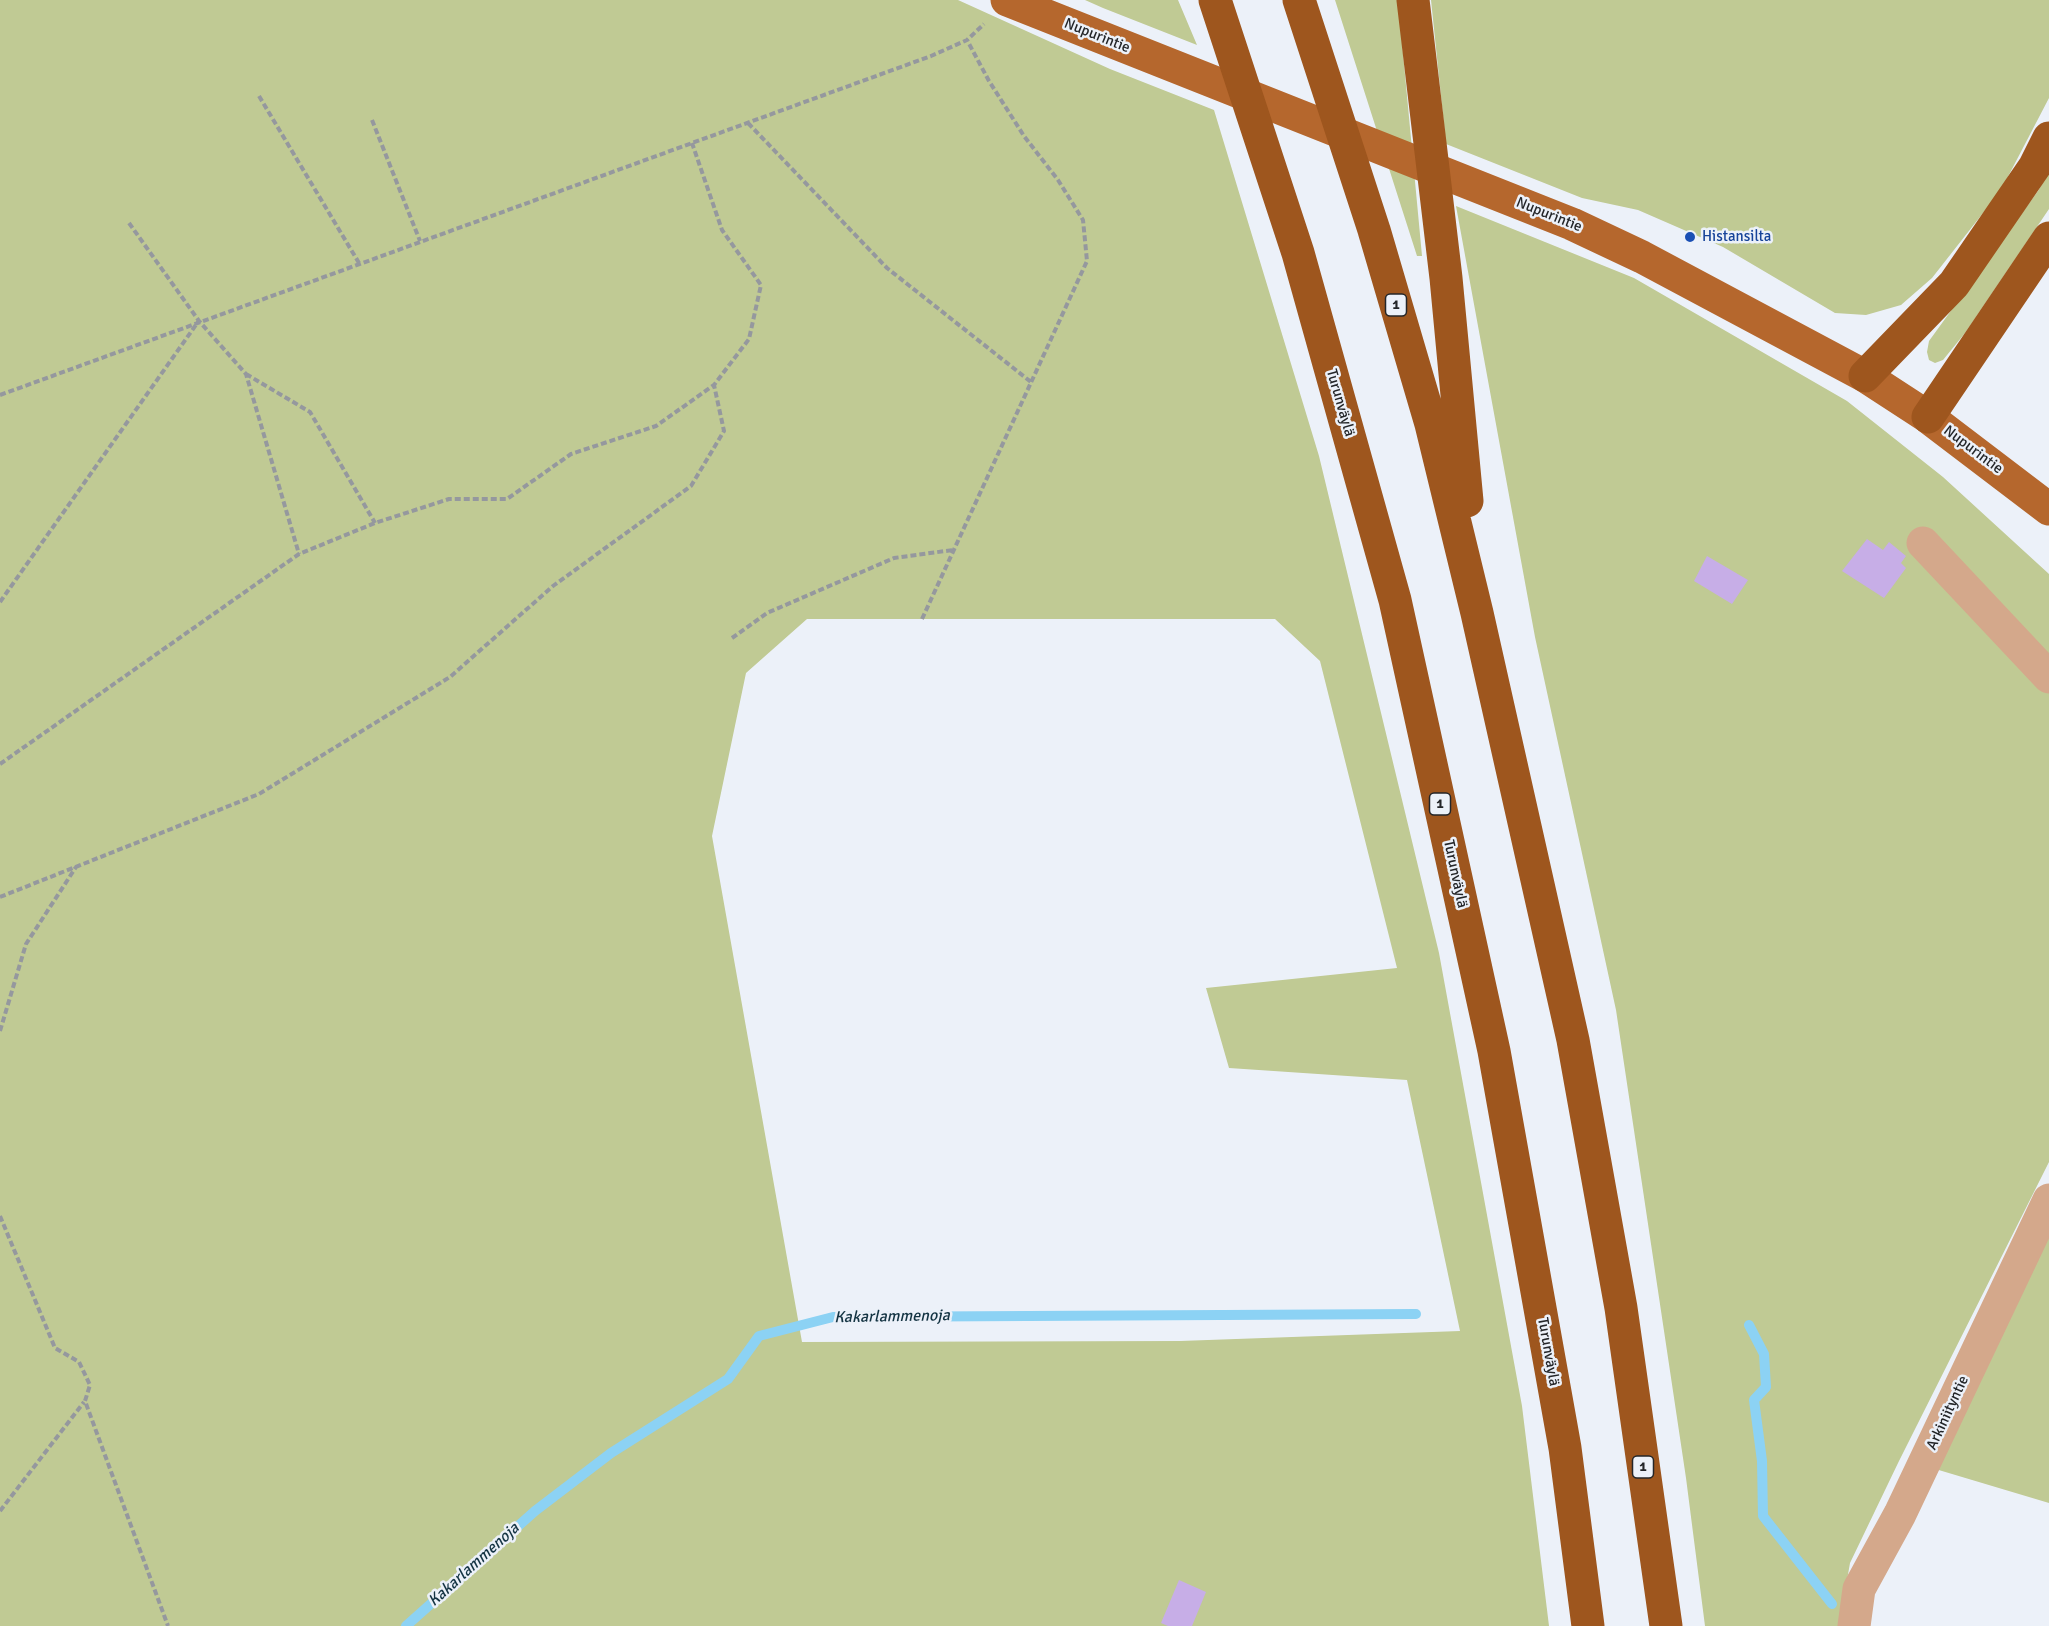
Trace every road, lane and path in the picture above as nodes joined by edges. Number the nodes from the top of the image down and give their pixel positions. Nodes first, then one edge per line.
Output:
1 (1008, 0) edge
2 (1215, 0) edge
3 (1299, 0) edge
4 (1413, 0) edge
5 (967, 40) junction
6 (258, 96) dead end
7 (372, 120) dead end
8 (748, 123) junction
9 (2049, 138) edge
10 (692, 143) junction
11 (129, 223) dead end
12 (2049, 238) edge
13 (420, 241) junction
14 (359, 263) junction
15 (199, 321) junction
16 (246, 374) junction
17 (1865, 376) junction
18 (1031, 382) junction
19 (714, 385) junction
20 (0, 395) edge
21 (1928, 417) junction
22 (2049, 509) edge
23 (375, 524) junction
24 (1923, 543) dead end
25 (953, 550) junction
26 (299, 554) junction
27 (0, 602) edge
28 (1478, 613) junction
29 (922, 619) dead end
30 (732, 638) dead end
31 (2049, 677) edge
32 (0, 764) edge
33 (77, 866) junction
34 (0, 897) edge
35 (0, 1031) edge
36 (2049, 1200) edge
37 (0, 1216) edge
38 (85, 1401) junction
39 (0, 1511) edge
40 (168, 1626) edge
41 (1588, 1626) edge
42 (1666, 1626) edge
43 (1854, 1626) edge

1 - 5 path
1 - 17 main road, Nupurintie
2 - 41 highway, Turunväylä / 1
3 - 28 highway, 1
4 - 28 highway
5 - 8 path
5 - 18 path
6 - 14 path
7 - 13 path
8 - 10 path
8 - 18 path
9 - 17 highway
10 - 13 path
10 - 19 path
11 - 15 path
12 - 21 highway
13 - 14 path
14 - 15 path
15 - 16 path
15 - 20 path
15 - 27 path
16 - 23 path
16 - 26 path
17 - 21 main road, Nupurintie
18 - 25 path
19 - 23 path
19 - 33 path
21 - 22 main road, Nupurintie
23 - 26 path
24 - 31 street
25 - 29 path
25 - 30 path
26 - 32 path
28 - 42 highway, 1
33 - 34 path
33 - 35 path
36 - 43 street, Arkiniityntie
37 - 38 path
38 - 39 path
38 - 40 path

